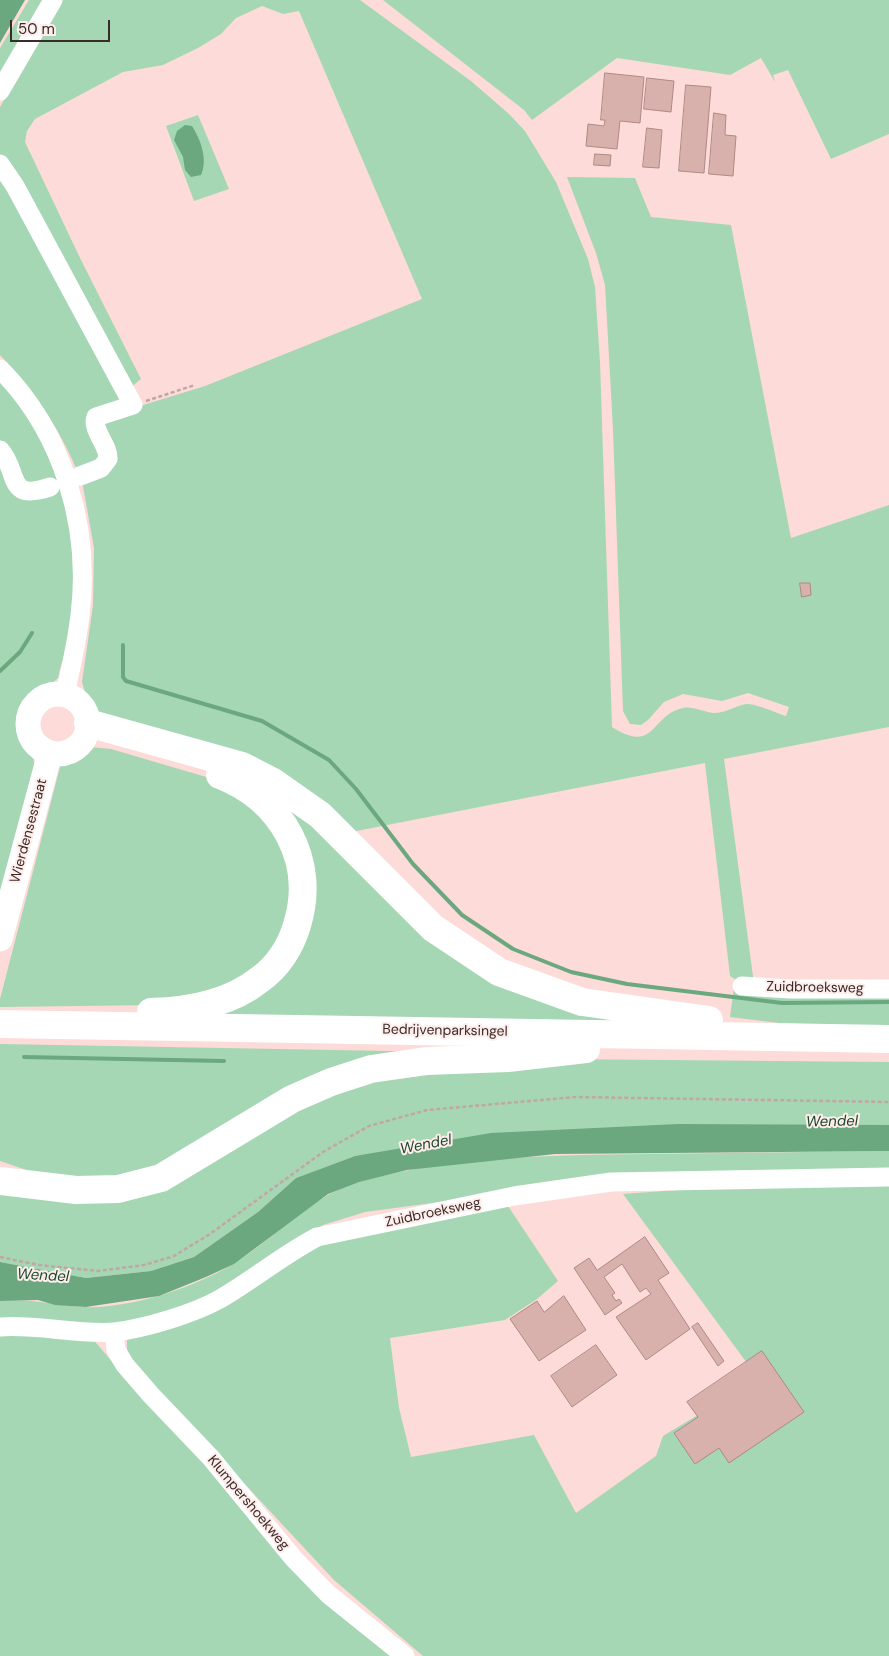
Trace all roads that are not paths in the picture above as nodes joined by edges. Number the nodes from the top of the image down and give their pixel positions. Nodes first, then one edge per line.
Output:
1 (53, 0) edge
2 (0, 91) edge
3 (0, 164) edge
4 (0, 369) edge
5 (0, 450) edge
6 (80, 476) dead end
7 (50, 487) dead end
8 (64, 694) junction
9 (86, 731) junction
10 (50, 753) junction
11 (0, 939) edge
12 (742, 986) dead end
13 (889, 989) edge
14 (0, 1017) edge
15 (0, 1024) edge
16 (800, 1038) junction
17 (0, 1039) edge
18 (889, 1039) edge
19 (586, 1049) junction
20 (889, 1053) edge
21 (0, 1168) edge
22 (889, 1177) edge
23 (0, 1181) edge
24 (44, 1184) junction
25 (0, 1327) edge
26 (114, 1332) junction
27 (405, 1656) edge

1 - 2 street
3 - 6 street
4 - 8 street
5 - 7 street
8 - 9 main road
8 - 10 main road
9 - 10 main road
9 - 14 highway
9 - 16 highway
10 - 11 main road, Wierdensestraat
12 - 13 street, Zuidbroeksweg
15 - 16 highway, Bedrijvenparksingel
16 - 18 highway, Bedrijvenparksingel
17 - 19 highway, Bedrijvenparksingel
19 - 20 highway, Bedrijvenparksingel
19 - 24 highway
21 - 24 highway
22 - 26 street, Zuidbroeksweg
23 - 24 highway
25 - 26 street, Zuidbroeksweg
26 - 27 street, Klumpershoekweg

